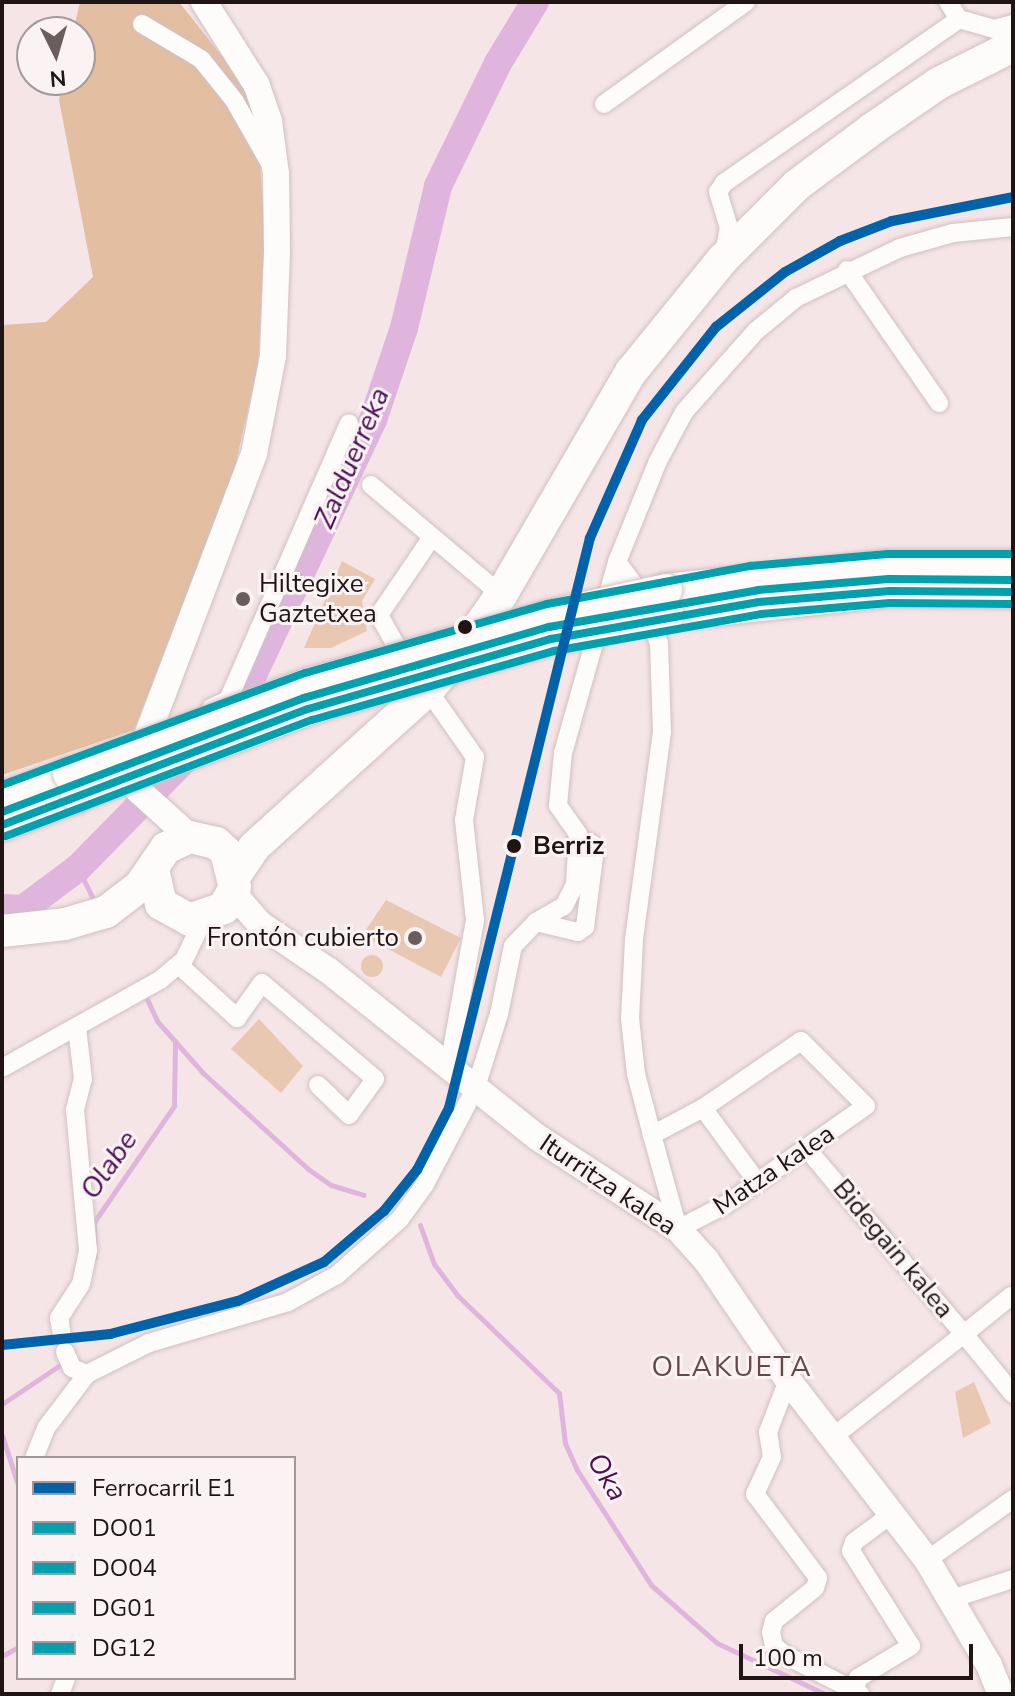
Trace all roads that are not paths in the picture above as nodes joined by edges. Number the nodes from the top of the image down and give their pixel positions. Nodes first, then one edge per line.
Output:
1 (204, 2) edge
2 (746, 2) edge
3 (948, 2) edge
4 (959, 19) junction
5 (142, 24) dead end
6 (1013, 24) edge
7 (1013, 46) edge
8 (604, 104) dead end
9 (276, 174) junction
10 (1013, 227) edge
11 (722, 260) junction
12 (847, 270) junction
13 (939, 403) dead end
14 (349, 423) dead end
15 (371, 485) dead end
16 (432, 537) junction
17 (617, 562) junction
18 (1013, 566) edge
19 (1013, 592) edge
20 (501, 595) junction
21 (656, 597) junction
22 (398, 650) junction
23 (354, 677) dead end
24 (426, 692) junction
25 (147, 735) junction
26 (73, 785) junction
27 (2, 798) edge
28 (294, 814) junction
29 (2, 825) edge
30 (578, 839) junction
31 (181, 849) junction
32 (236, 881) junction
33 (191, 916) junction
34 (536, 922) junction
35 (65, 924) junction
36 (2, 931) edge
37 (283, 937) junction
38 (183, 959) junction
39 (77, 1027) junction
40 (449, 1066) junction
41 (2, 1068) edge
42 (318, 1085) dead end
43 (476, 1087) junction
44 (703, 1108) junction
45 (652, 1135) junction
46 (807, 1149) junction
47 (758, 1183) junction
48 (678, 1229) junction
49 (1011, 1296) dead end
50 (964, 1334) junction
51 (87, 1374) junction
52 (788, 1380) junction
53 (1013, 1394) edge
54 (834, 1436) junction
55 (35, 1456) edge
56 (1013, 1499) edge
57 (892, 1514) junction
58 (927, 1560) junction
59 (1013, 1579) edge
60 (951, 1599) junction
61 (858, 1693) edge
62 (1001, 1694) edge

1 - 9 street
2 - 8 street
3 - 4 street
4 - 6 street
4 - 11 street
5 - 9 street
7 - 11 highway
9 - 25 street
10 - 12 street
11 - 20 highway
12 - 13 street
12 - 17 street
14 - 25 street
15 - 16 street
16 - 20 street
16 - 22 street
17 - 21 street
17 - 30 street
18 - 21 highway
19 - 21 highway
20 - 24 highway
21 - 26 highway, bridge
21 - 45 street
22 - 23 street
22 - 24 street
24 - 28 highway
24 - 40 street
25 - 31 street
26 - 27 highway
26 - 29 highway
28 - 31 highway
28 - 32 highway
30 - 34 street
30 - 34 street
31 - 32 highway
31 - 33 highway
31 - 35 highway
32 - 33 highway
32 - 37 street, Iturritza kalea
33 - 35 highway
33 - 37 street, Iturritza kalea
33 - 38 street
34 - 43 street
35 - 36 highway
37 - 40 street, Iturritza kalea
38 - 39 street
38 - 42 street
39 - 41 street
39 - 51 street
40 - 43 street, Iturritza kalea
43 - 48 street, Iturritza kalea
43 - 51 street
44 - 45 street
44 - 46 street, Matza kalea
44 - 47 street
45 - 48 street
46 - 47 street, Matza kalea
46 - 50 street, Bidegain kalea
47 - 48 street, Matza kalea
48 - 52 street, Iturritza kalea
49 - 50 street
50 - 53 street
50 - 54 street, Bidegain kalea
51 - 55 street
52 - 54 street, Iturritza kalea
52 - 61 street
54 - 57 street, Iturritza kalea
56 - 58 street
57 - 58 street, Iturritza kalea
57 - 61 street
58 - 60 street, Iturritza kalea
59 - 60 street
60 - 62 street, Iturritza kalea

